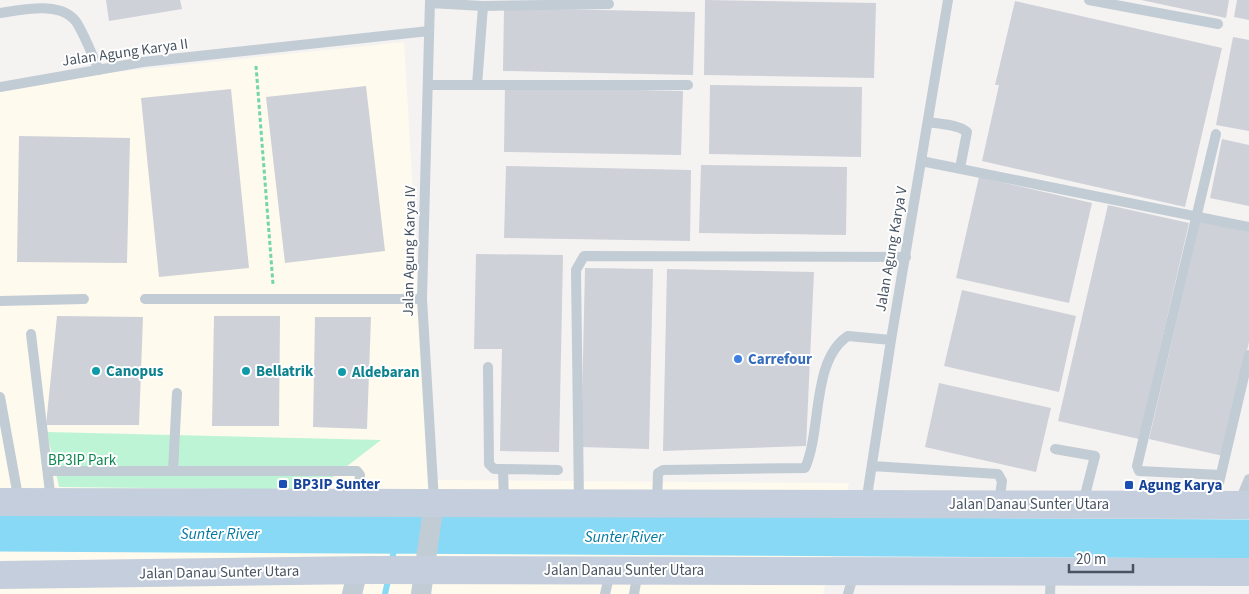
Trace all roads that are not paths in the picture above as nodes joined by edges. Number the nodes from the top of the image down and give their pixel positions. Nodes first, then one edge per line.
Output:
1 (948, 0) edge
2 (1089, 0) edge
3 (430, 2) edge
4 (609, 4) dead end
5 (483, 6) junction
6 (0, 13) edge
7 (1218, 24) dead end
8 (429, 31) junction
9 (99, 70) junction
10 (428, 85) junction
11 (477, 85) junction
12 (688, 85) dead end
13 (0, 87) edge
14 (928, 122) junction
15 (1216, 134) dead end
16 (921, 161) junction
17 (960, 168) junction
18 (1196, 216) junction
19 (1249, 228) edge
20 (906, 256) junction
21 (84, 299) dead end
22 (145, 299) dead end
23 (422, 299) junction
24 (0, 301) edge
25 (31, 334) dead end
26 (891, 340) junction
27 (1249, 355) edge
28 (488, 367) dead end
29 (177, 394) dead end
30 (0, 397) edge
31 (1055, 449) dead end
32 (872, 466) junction
33 (503, 469) junction
34 (558, 470) dead end
35 (48, 471) junction
36 (173, 471) junction
37 (1221, 475) junction
38 (1249, 479) edge
39 (9, 502) edge
40 (51, 502) junction
41 (358, 503) junction
42 (504, 503) junction
43 (579, 503) junction
44 (657, 503) junction
45 (866, 504) junction
46 (999, 504) junction
47 (1083, 504) junction
48 (1234, 505) edge
49 (434, 509) junction
50 (1249, 572) edge
51 (419, 573) edge
52 (0, 575) edge
53 (359, 578) edge
54 (608, 582) edge
55 (636, 582) edge
56 (851, 582) edge
57 (1050, 583) edge

1 - 14 lane, Jalan Agung Karya V
2 - 7 lane
3 - 5 lane
3 - 8 lane, Jalan Agung Karya IV
4 - 5 lane
5 - 11 lane
6 - 9 lane
8 - 9 lane, Jalan Agung Karya II
8 - 10 lane, Jalan Agung Karya IV
9 - 13 lane, Jalan Agung Karya II
10 - 11 lane
10 - 23 lane, Jalan Agung Karya IV
11 - 12 lane
14 - 16 lane, Jalan Agung Karya V
14 - 17 lane
15 - 18 lane
16 - 17 lane
16 - 20 lane, Jalan Agung Karya V
17 - 18 lane
18 - 19 lane
18 - 37 lane
20 - 26 lane, Jalan Agung Karya V
20 - 43 lane
21 - 24 lane
22 - 23 lane
23 - 49 lane, Jalan Agung Karya IV
25 - 35 lane
26 - 32 lane, Jalan Agung Karya V
26 - 44 lane
27 - 37 lane
28 - 33 lane
29 - 36 lane
30 - 39 lane
31 - 47 lane
32 - 45 lane, Jalan Agung Karya V
32 - 46 lane
33 - 34 lane
33 - 42 lane
35 - 36 lane
35 - 40 lane
36 - 41 lane
37 - 48 lane
38 - 48 lane
39 - 40 main road, Jalan Danau Sunter Utara
40 - 41 main road, Jalan Danau Sunter Utara
41 - 49 main road, Jalan Danau Sunter Utara
42 - 43 main road, Jalan Danau Sunter Utara
42 - 49 main road, Jalan Danau Sunter Utara
43 - 44 main road, Jalan Danau Sunter Utara
44 - 45 main road, Jalan Danau Sunter Utara
45 - 46 main road, Jalan Danau Sunter Utara
46 - 47 main road, Jalan Danau Sunter Utara
47 - 48 main road, Jalan Danau Sunter Utara
49 - 51 street
50 - 57 main road, Jalan Danau Sunter Utara
51 - 53 main road, Jalan Danau Sunter Utara
51 - 54 main road, Jalan Danau Sunter Utara
52 - 53 main road, Jalan Danau Sunter Utara
54 - 55 main road, Jalan Danau Sunter Utara
55 - 56 main road, Jalan Danau Sunter Utara
56 - 57 main road, Jalan Danau Sunter Utara

